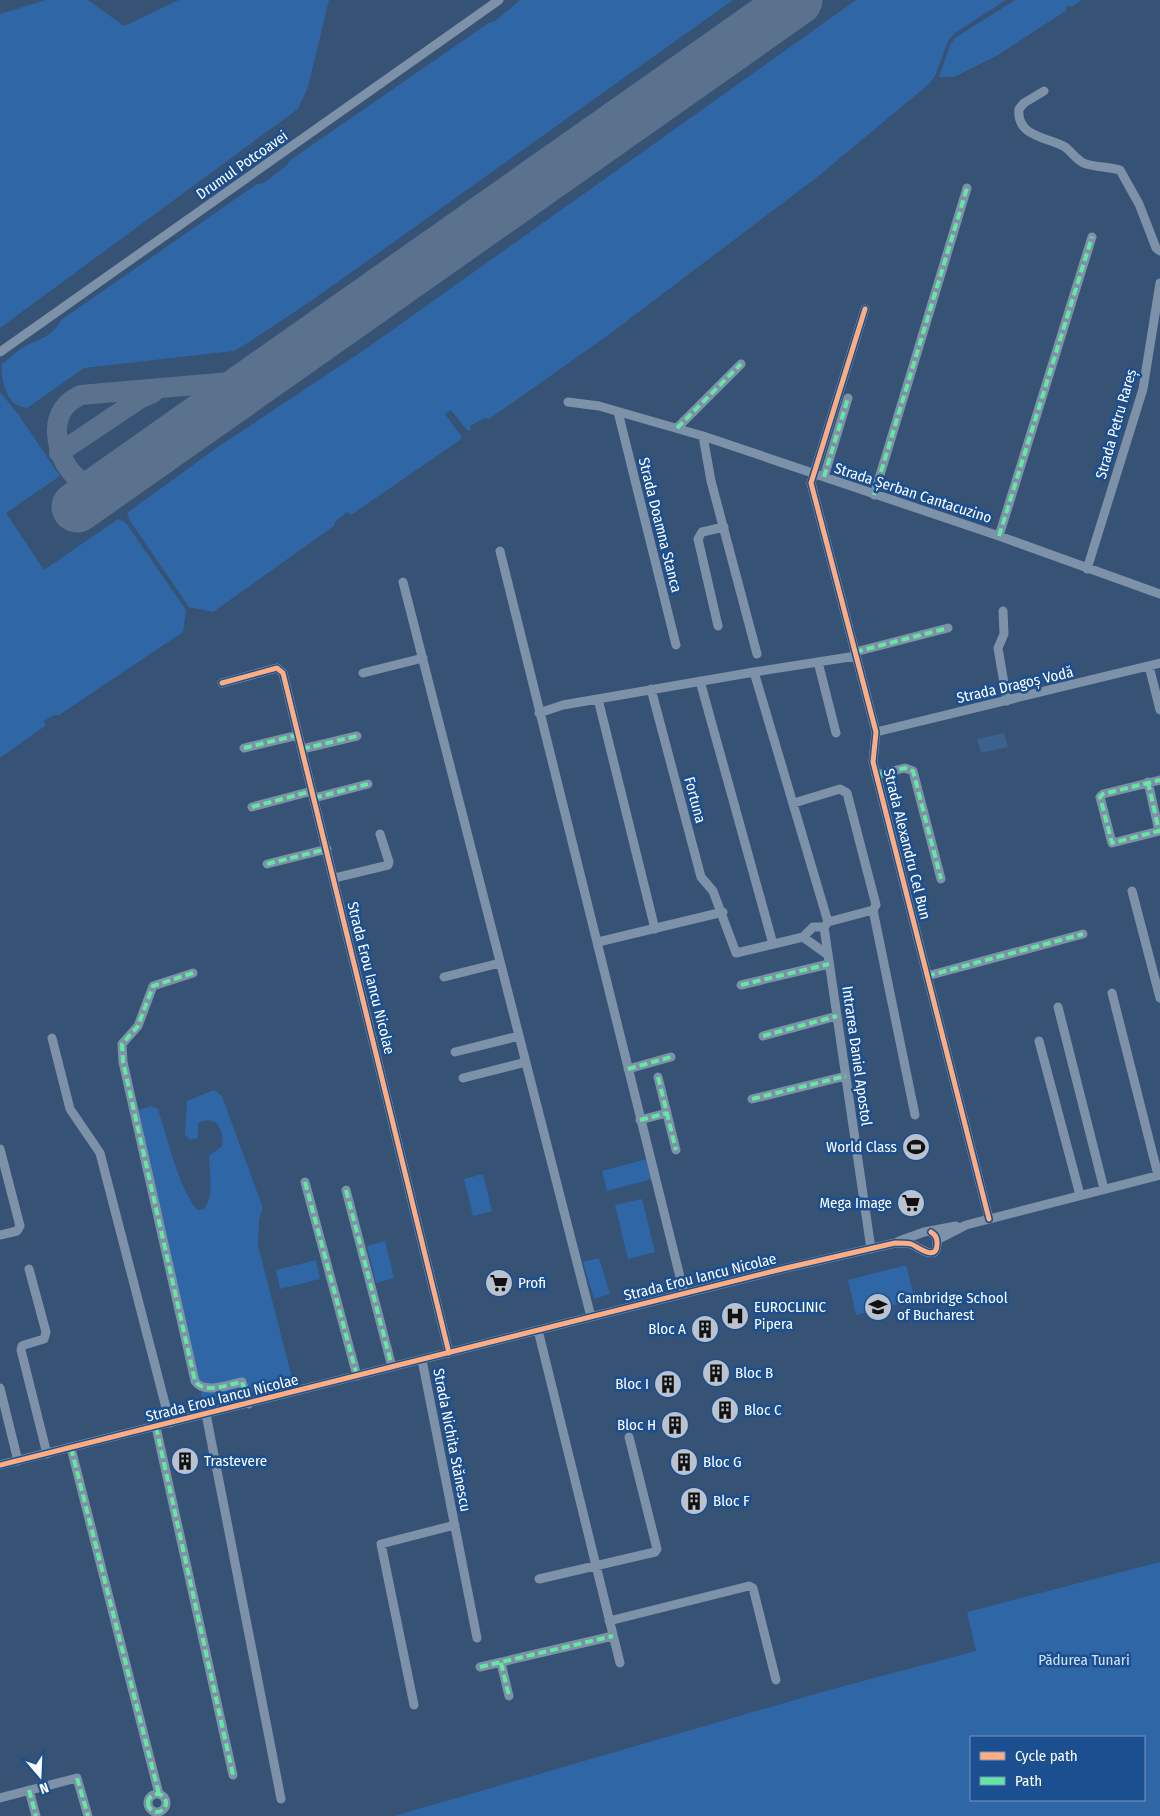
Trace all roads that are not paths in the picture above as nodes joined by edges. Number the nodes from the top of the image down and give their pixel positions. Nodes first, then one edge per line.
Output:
1 (499, 0) edge
2 (1044, 91) dead end
3 (967, 188) dead end
4 (1092, 237) dead end
5 (1160, 251) edge
6 (1160, 283) edge
7 (865, 309) dead end
8 (0, 352) edge
9 (740, 364) dead end
10 (848, 398) dead end
11 (568, 402) dead end
12 (618, 412) junction
13 (677, 428) junction
14 (704, 436) junction
15 (814, 474) junction
16 (824, 477) junction
17 (874, 495) junction
18 (724, 528) junction
19 (1000, 532) junction
20 (500, 551) dead end
21 (1087, 569) junction
22 (403, 582) dead end
23 (1160, 594) edge
24 (1003, 612) dead end
25 (718, 626) dead end
26 (948, 628) dead end
27 (676, 645) dead end
28 (756, 654) dead end
29 (855, 654) junction
30 (423, 658) junction
31 (818, 662) junction
32 (1160, 663) edge
33 (1149, 666) junction
34 (754, 672) junction
35 (363, 673) dead end
36 (700, 681) junction
37 (222, 683) dead end
38 (651, 689) junction
39 (598, 699) junction
40 (1007, 701) junction
41 (1160, 710) edge
42 (539, 713) junction
43 (876, 732) junction
44 (836, 733) dead end
45 (298, 735) junction
46 (357, 736) dead end
47 (244, 748) dead end
48 (302, 749) junction
49 (876, 775) junction
50 (1160, 780) edge
51 (1148, 782) junction
52 (368, 784) dead end
53 (313, 794) junction
54 (794, 803) junction
55 (252, 807) dead end
56 (380, 834) dead end
57 (327, 849) junction
58 (267, 864) dead end
59 (334, 878) junction
60 (941, 879) dead end
61 (1132, 891) dead end
62 (873, 910) junction
63 (723, 912) junction
64 (826, 924) junction
65 (655, 929) junction
66 (1083, 934) dead end
67 (804, 937) junction
68 (598, 942) junction
69 (773, 944) junction
70 (829, 960) junction
71 (500, 963) junction
72 (192, 973) dead end
73 (927, 976) junction
74 (444, 977) dead end
75 (741, 985) dead end
76 (1112, 993) dead end
77 (1160, 998) edge
78 (1058, 1007) dead end
79 (837, 1016) junction
80 (519, 1036) junction
81 (763, 1036) dead end
82 (52, 1038) dead end
83 (1039, 1041) dead end
84 (455, 1052) dead end
85 (671, 1058) dead end
86 (526, 1062) junction
87 (628, 1069) junction
88 (846, 1076) junction
89 (658, 1077) dead end
90 (463, 1078) dead end
91 (752, 1099) dead end
92 (667, 1113) junction
93 (915, 1115) dead end
94 (640, 1120) junction
95 (0, 1149) edge
96 (676, 1150) dead end
97 (1159, 1175) edge
98 (305, 1182) dead end
99 (1104, 1189) junction
100 (346, 1190) dead end
101 (1080, 1195) junction
102 (989, 1219) junction
103 (966, 1225) junction
104 (931, 1232) junction
105 (921, 1233) junction
106 (0, 1235) edge
107 (937, 1240) junction
108 (895, 1243) junction
109 (917, 1246) junction
110 (871, 1249) junction
111 (29, 1269) dead end
112 (684, 1293) junction
113 (591, 1317) junction
114 (538, 1330) junction
115 (449, 1353) junction
116 (422, 1360) junction
117 (392, 1367) junction
118 (357, 1376) junction
119 (0, 1388) edge
120 (249, 1404) junction
121 (206, 1414) junction
122 (170, 1423) junction
123 (156, 1427) junction
124 (628, 1437) dead end
125 (71, 1448) junction
126 (47, 1454) junction
127 (18, 1461) junction
128 (0, 1465) edge
129 (454, 1525) junction
130 (596, 1566) junction
131 (539, 1579) dead end
132 (609, 1621) junction
133 (613, 1636) junction
134 (477, 1638) dead end
135 (500, 1662) junction
136 (620, 1663) dead end
137 (480, 1667) dead end
138 (776, 1680) dead end
139 (509, 1696) dead end
140 (414, 1706) dead end
141 (233, 1775) dead end
142 (29, 1790) junction
143 (159, 1794) dead end
144 (0, 1798) edge
145 (281, 1799) dead end
146 (36, 1816) edge
147 (88, 1816) edge

1 - 8 street, Drumul Potcoavei
2 - 5 street
3 - 17 street
4 - 19 street
6 - 21 street, Strada Petru Rareș
7 - 15 street, Strada Alexandru Cel Bun
9 - 13 street
10 - 16 street
11 - 12 street, Strada Șerban Cantacuzino
12 - 13 street, Strada Șerban Cantacuzino
12 - 27 street, Strada Doamna Stanca
13 - 14 street, Strada Șerban Cantacuzino
14 - 15 street, Strada Șerban Cantacuzino
14 - 18 street
15 - 16 street, Strada Șerban Cantacuzino
15 - 29 street, Strada Alexandru Cel Bun
16 - 17 street, Strada Șerban Cantacuzino
17 - 19 street, Strada Șerban Cantacuzino
18 - 25 street
18 - 28 street
19 - 21 street, Strada Șerban Cantacuzino
20 - 42 street, Strada Erou Iancu Nicolae
21 - 23 street, Strada Șerban Cantacuzino
22 - 30 street
24 - 40 street
26 - 29 street
29 - 31 street
29 - 43 street, Strada Alexandru Cel Bun
30 - 35 street
30 - 71 street
31 - 34 street
31 - 44 street
32 - 33 street, Strada Dragoș Vodă
33 - 40 street, Strada Dragoș Vodă
33 - 41 street
34 - 36 street
34 - 54 street, Intrarea Daniel Apostol
36 - 38 street
36 - 69 street
37 - 45 street, Strada Erou Iancu Nicolae
38 - 39 street
38 - 63 street, Fortuna
39 - 42 street
39 - 65 street
40 - 43 street, Strada Dragoș Vodă
42 - 68 street, Strada Erou Iancu Nicolae
43 - 49 street, Strada Alexandru Cel Bun
45 - 47 street
45 - 48 street, Strada Erou Iancu Nicolae
46 - 48 street
48 - 53 street, Strada Erou Iancu Nicolae
49 - 60 street
49 - 73 street, Strada Alexandru Cel Bun
50 - 51 street
51 - 51 street
52 - 53 street
53 - 55 street
53 - 57 street, Strada Erou Iancu Nicolae
54 - 62 street
54 - 64 street, Intrarea Daniel Apostol
56 - 59 street
57 - 58 street
57 - 59 street, Strada Erou Iancu Nicolae
59 - 115 street, Strada Erou Iancu Nicolae
61 - 77 street
62 - 64 street
62 - 93 street
63 - 65 street
63 - 69 street, Fortuna
64 - 67 street
64 - 70 street, Intrarea Daniel Apostol
65 - 68 street
66 - 73 street
67 - 69 street
67 - 70 street
68 - 87 street, Strada Erou Iancu Nicolae
70 - 75 street
70 - 79 street, Intrarea Daniel Apostol
71 - 74 street
71 - 80 street
72 - 120 street
73 - 102 street, Strada Alexandru Cel Bun
76 - 97 street
78 - 99 street
79 - 81 street
79 - 88 street, Intrarea Daniel Apostol
80 - 84 street
80 - 86 street
82 - 122 street
83 - 101 street
85 - 87 street
86 - 90 street
86 - 113 street
87 - 94 street, Strada Erou Iancu Nicolae
88 - 91 street
88 - 110 street, Intrarea Daniel Apostol
89 - 92 street
92 - 94 street
92 - 96 street
94 - 112 street, Strada Erou Iancu Nicolae
95 - 106 street
97 - 99 street, Strada Erou Iancu Nicolae
98 - 118 street
99 - 101 street, Strada Erou Iancu Nicolae
100 - 117 street
101 - 102 street, Strada Erou Iancu Nicolae
102 - 103 street, Strada Erou Iancu Nicolae
103 - 104 street, Strada Erou Iancu Nicolae
103 - 107 street, Strada Erou Iancu Nicolae
104 - 105 street, Strada Erou Iancu Nicolae
104 - 107 street
105 - 108 street, Strada Erou Iancu Nicolae
105 - 109 street
107 - 109 street, Strada Erou Iancu Nicolae
108 - 109 street, Strada Erou Iancu Nicolae
108 - 110 street, Strada Erou Iancu Nicolae
110 - 112 street, Strada Erou Iancu Nicolae
111 - 126 street
112 - 113 street, Strada Erou Iancu Nicolae
113 - 114 street, Strada Erou Iancu Nicolae
114 - 115 street, Strada Erou Iancu Nicolae
114 - 130 street
115 - 116 street, Strada Erou Iancu Nicolae
116 - 117 street, Strada Erou Iancu Nicolae
116 - 129 street, Strada Nichita Stănescu
117 - 118 street, Strada Erou Iancu Nicolae
118 - 120 street, Strada Erou Iancu Nicolae
119 - 127 street
120 - 121 street, Strada Erou Iancu Nicolae
121 - 122 street, Strada Erou Iancu Nicolae
121 - 145 street
122 - 123 street, Strada Erou Iancu Nicolae
123 - 125 street, Strada Erou Iancu Nicolae
123 - 141 street
124 - 130 street
125 - 126 street, Strada Erou Iancu Nicolae
125 - 143 street
126 - 127 street, Strada Erou Iancu Nicolae
127 - 128 street, Strada Erou Iancu Nicolae
129 - 134 street, Strada Nichita Stănescu
129 - 140 street, Strada Nichita Stănescu
130 - 131 street
130 - 132 street
132 - 133 street
132 - 138 street
133 - 135 street
133 - 136 street
135 - 137 street
135 - 139 street
142 - 144 street
142 - 146 street
142 - 147 street

